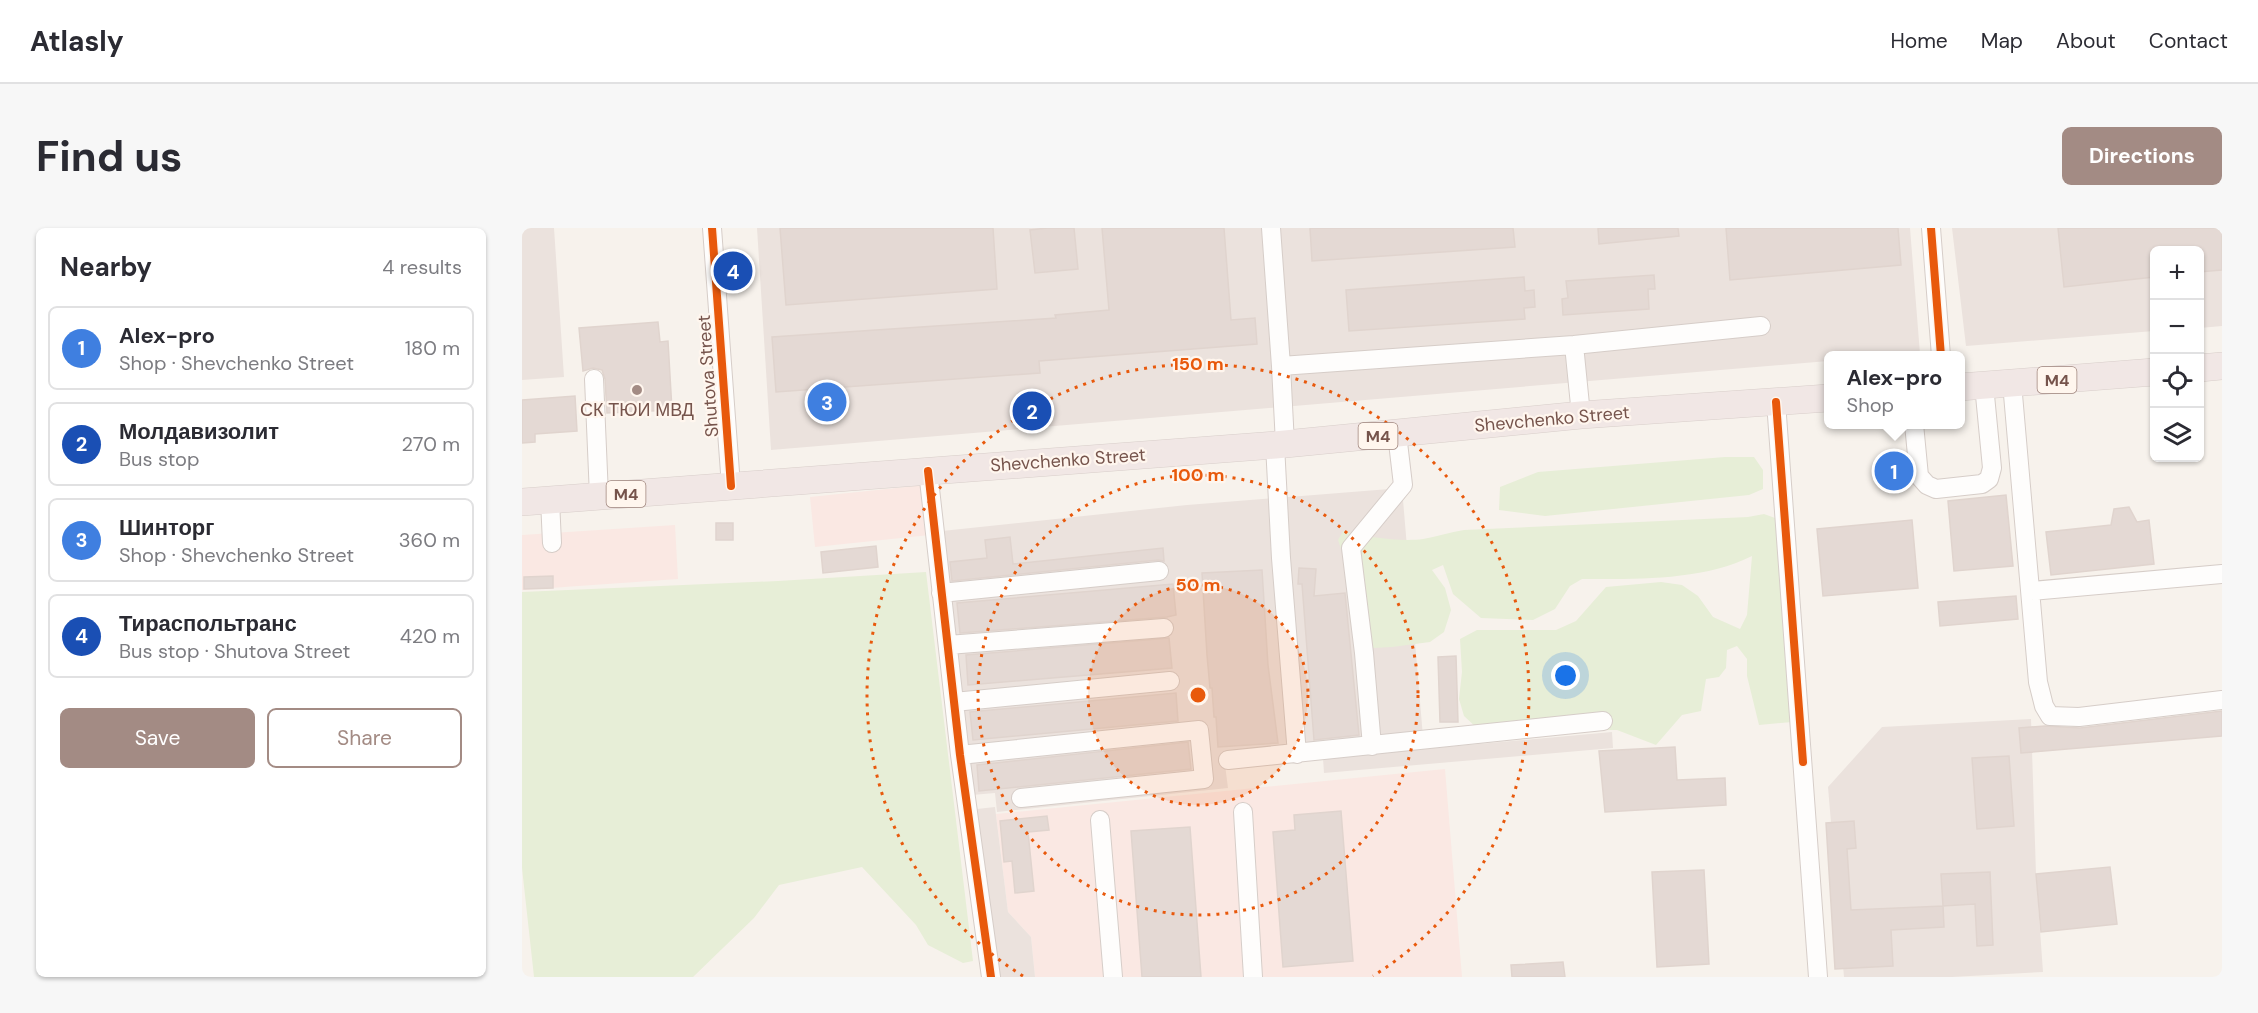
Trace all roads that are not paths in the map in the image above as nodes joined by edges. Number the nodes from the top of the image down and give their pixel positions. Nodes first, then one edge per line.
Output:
1 (712, 228) edge
2 (1271, 228) edge
3 (1931, 228) edge
4 (1761, 326) dead end
5 (1574, 345) junction
6 (1941, 351) edge
7 (1281, 366) junction
8 (2222, 366) edge
9 (2204, 368) edge
10 (2150, 372) edge
11 (594, 379) dead end
12 (2012, 383) junction
13 (1972, 386) edge
14 (1824, 398) edge
15 (1776, 402) junction
16 (1581, 415) junction
17 (1914, 429) edge
18 (1397, 434) junction
19 (1280, 444) junction
20 (928, 471) junction
21 (730, 486) junction
22 (599, 496) junction
23 (550, 500) junction
24 (522, 502) edge
25 (552, 543) dead end
26 (1159, 571) dead end
27 (2222, 574) edge
28 (2031, 591) junction
29 (941, 593) junction
30 (1164, 628) dead end
31 (948, 645) junction
32 (1170, 681) dead end
33 (2222, 700) edge
34 (954, 702) junction
35 (1603, 721) dead end
36 (1372, 747) junction
37 (1297, 753) junction
38 (960, 755) junction
39 (1228, 760) dead end
40 (1021, 798) dead end
41 (1243, 812) dead end
42 (1100, 820) dead end
43 (991, 977) edge
44 (1113, 977) edge
45 (1253, 977) edge
46 (1818, 977) edge

1 - 21 street, Shutova Street
2 - 7 street
3 - 6 street
4 - 5 street
5 - 7 street
5 - 16 street
7 - 19 street
8 - 9 highway
10 - 12 highway, M4
11 - 22 street
12 - 13 highway, M4
12 - 28 street
13 - 17 street
14 - 15 highway, Shevchenko Street / M4
15 - 16 highway, Shevchenko Street / M4
15 - 46 street
16 - 18 highway, Shevchenko Street / M4
18 - 19 highway, Shevchenko Street / M4
18 - 36 street
19 - 20 highway, Shevchenko Street / M4
19 - 37 street
20 - 21 highway, Shevchenko Street / M4
20 - 29 street
21 - 22 highway, Shevchenko Street / M4
22 - 23 highway, Shevchenko Street / M4
23 - 24 highway, Shevchenko Street / M4
23 - 25 street
26 - 29 street
27 - 28 street
28 - 33 street
29 - 31 street
30 - 31 street
31 - 34 street
32 - 34 street
34 - 38 street
35 - 36 street
36 - 37 street
37 - 39 street
38 - 40 street
38 - 43 street
41 - 45 street
42 - 44 street

